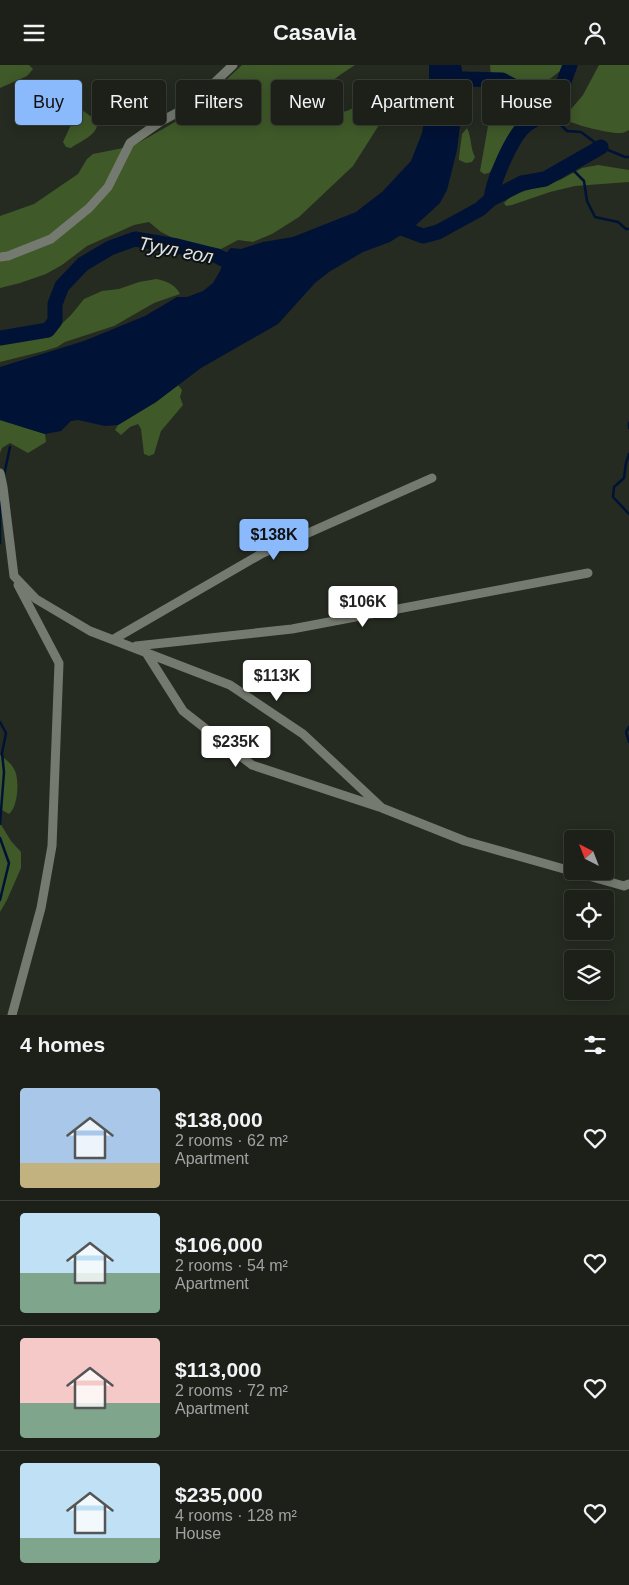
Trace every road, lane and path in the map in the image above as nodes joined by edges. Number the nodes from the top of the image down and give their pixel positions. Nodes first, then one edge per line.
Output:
1 (233, 65) edge
2 (0, 257) edge
3 (0, 473) edge
4 (432, 478) dead end
5 (588, 573) dead end
6 (14, 576) junction
7 (114, 639) junction
8 (133, 646) junction
9 (145, 651) junction
10 (382, 808) junction
11 (629, 884) edge
12 (12, 1015) edge

1 - 2 street
3 - 6 street
4 - 7 street
5 - 8 street
6 - 7 street
6 - 12 street
7 - 8 street
8 - 9 street
9 - 10 street
9 - 10 street
10 - 11 street

